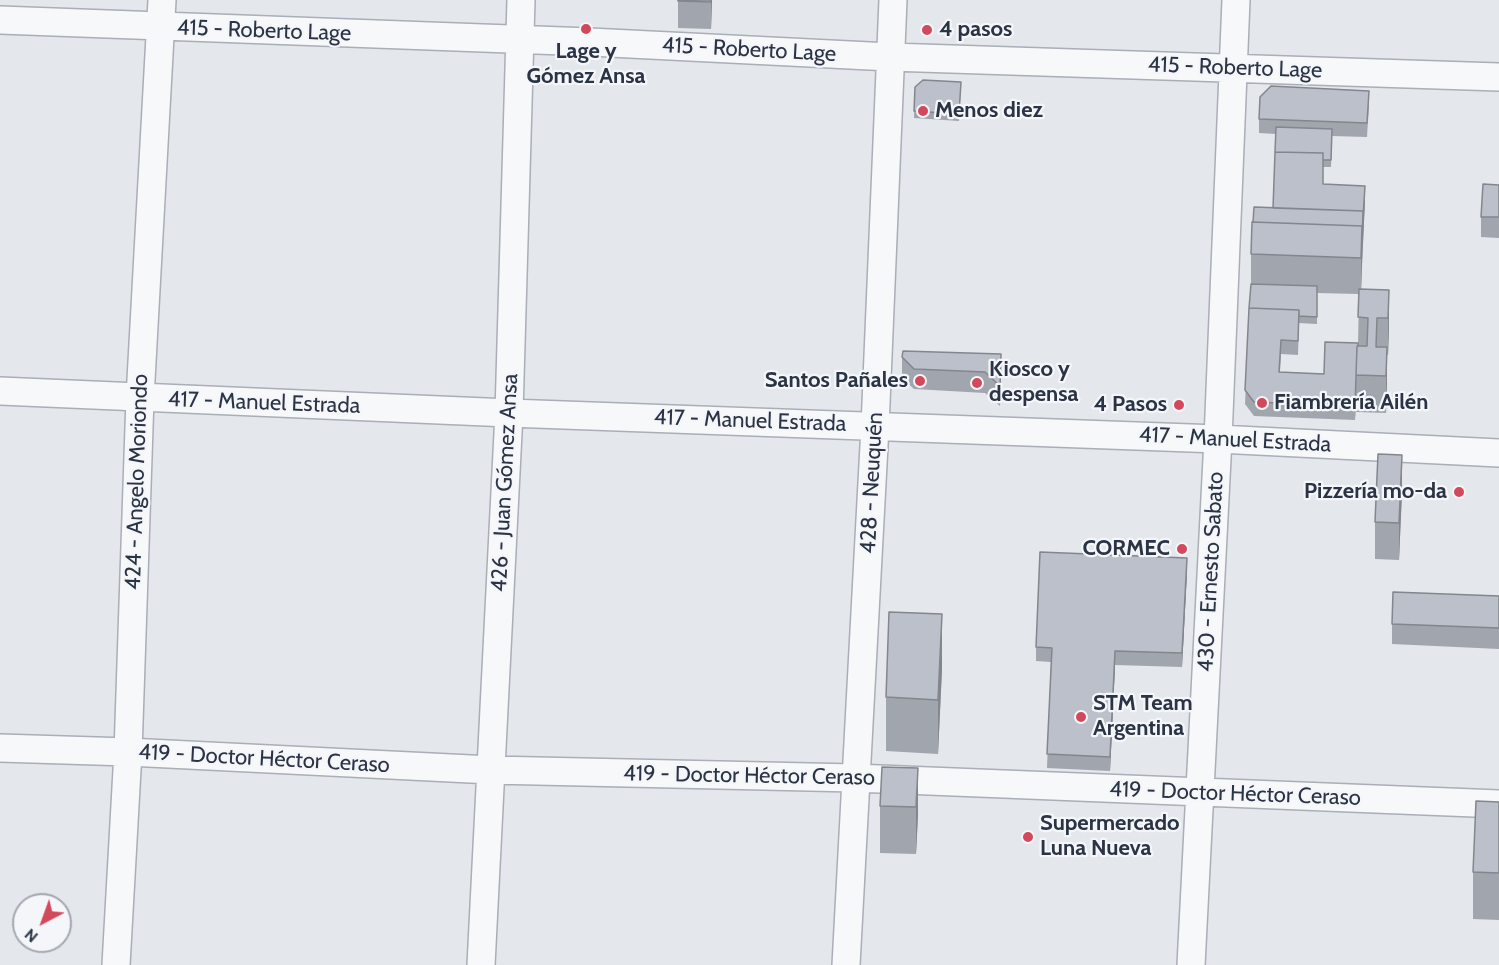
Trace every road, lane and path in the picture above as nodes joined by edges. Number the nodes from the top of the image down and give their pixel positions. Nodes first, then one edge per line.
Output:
1 (162, 0) edge
2 (521, 0) edge
3 (893, 0) edge
4 (1236, 0) edge
5 (0, 20) edge
6 (160, 27) junction
7 (519, 40) junction
8 (890, 57) junction
9 (1232, 68) junction
10 (1499, 77) edge
11 (0, 392) edge
12 (140, 398) junction
13 (509, 413) junction
14 (875, 427) junction
15 (1218, 439) junction
16 (1499, 453) edge
17 (0, 748) edge
18 (128, 752) junction
19 (491, 770) junction
20 (855, 777) junction
21 (1199, 793) junction
22 (1499, 804) edge
23 (116, 965) edge
24 (481, 965) edge
25 (846, 965) edge
26 (1191, 965) edge

1 - 6 street, 424 - Angelo Moriondo
2 - 7 street, 426 - Juan Gómez Ansa
3 - 8 street, 428 - Neuquén
4 - 9 street, 430 - Ernesto Sabato
5 - 6 street, 415 - Roberto Lage
6 - 7 street, 415 - Roberto Lage
6 - 12 street, 424 - Angelo Moriondo
7 - 8 street, 415 - Roberto Lage
7 - 13 street, 426 - Juan Gómez Ansa
8 - 9 street, 415 - Roberto Lage
8 - 14 street, 428 - Neuquén
9 - 10 street, 415 - Roberto Lage
9 - 15 street, 430 - Ernesto Sabato
11 - 12 street, 417 - Manuel Estrada
12 - 13 street, 417 - Manuel Estrada
12 - 18 street, 424 - Angelo Moriondo
13 - 14 street, 417 - Manuel Estrada
13 - 19 street, 426 - Juan Gómez Ansa
14 - 15 street, 417 - Manuel Estrada
14 - 20 street, 428 - Neuquén
15 - 16 street, 417 - Manuel Estrada
15 - 21 street, 430 - Ernesto Sabato
17 - 18 street, 419 - Doctor Héctor Ceraso
18 - 19 street, 419 - Doctor Héctor Ceraso
18 - 23 street, 424 - Angelo Moriondo
19 - 20 street, 419 - Doctor Héctor Ceraso
19 - 24 street, 426 - Juan Gómez Ansa
20 - 21 street, 419 - Doctor Héctor Ceraso
20 - 25 street, 428 - Neuquén
21 - 22 street, 419 - Doctor Héctor Ceraso
21 - 26 street, 430 - Ernesto Sabato

